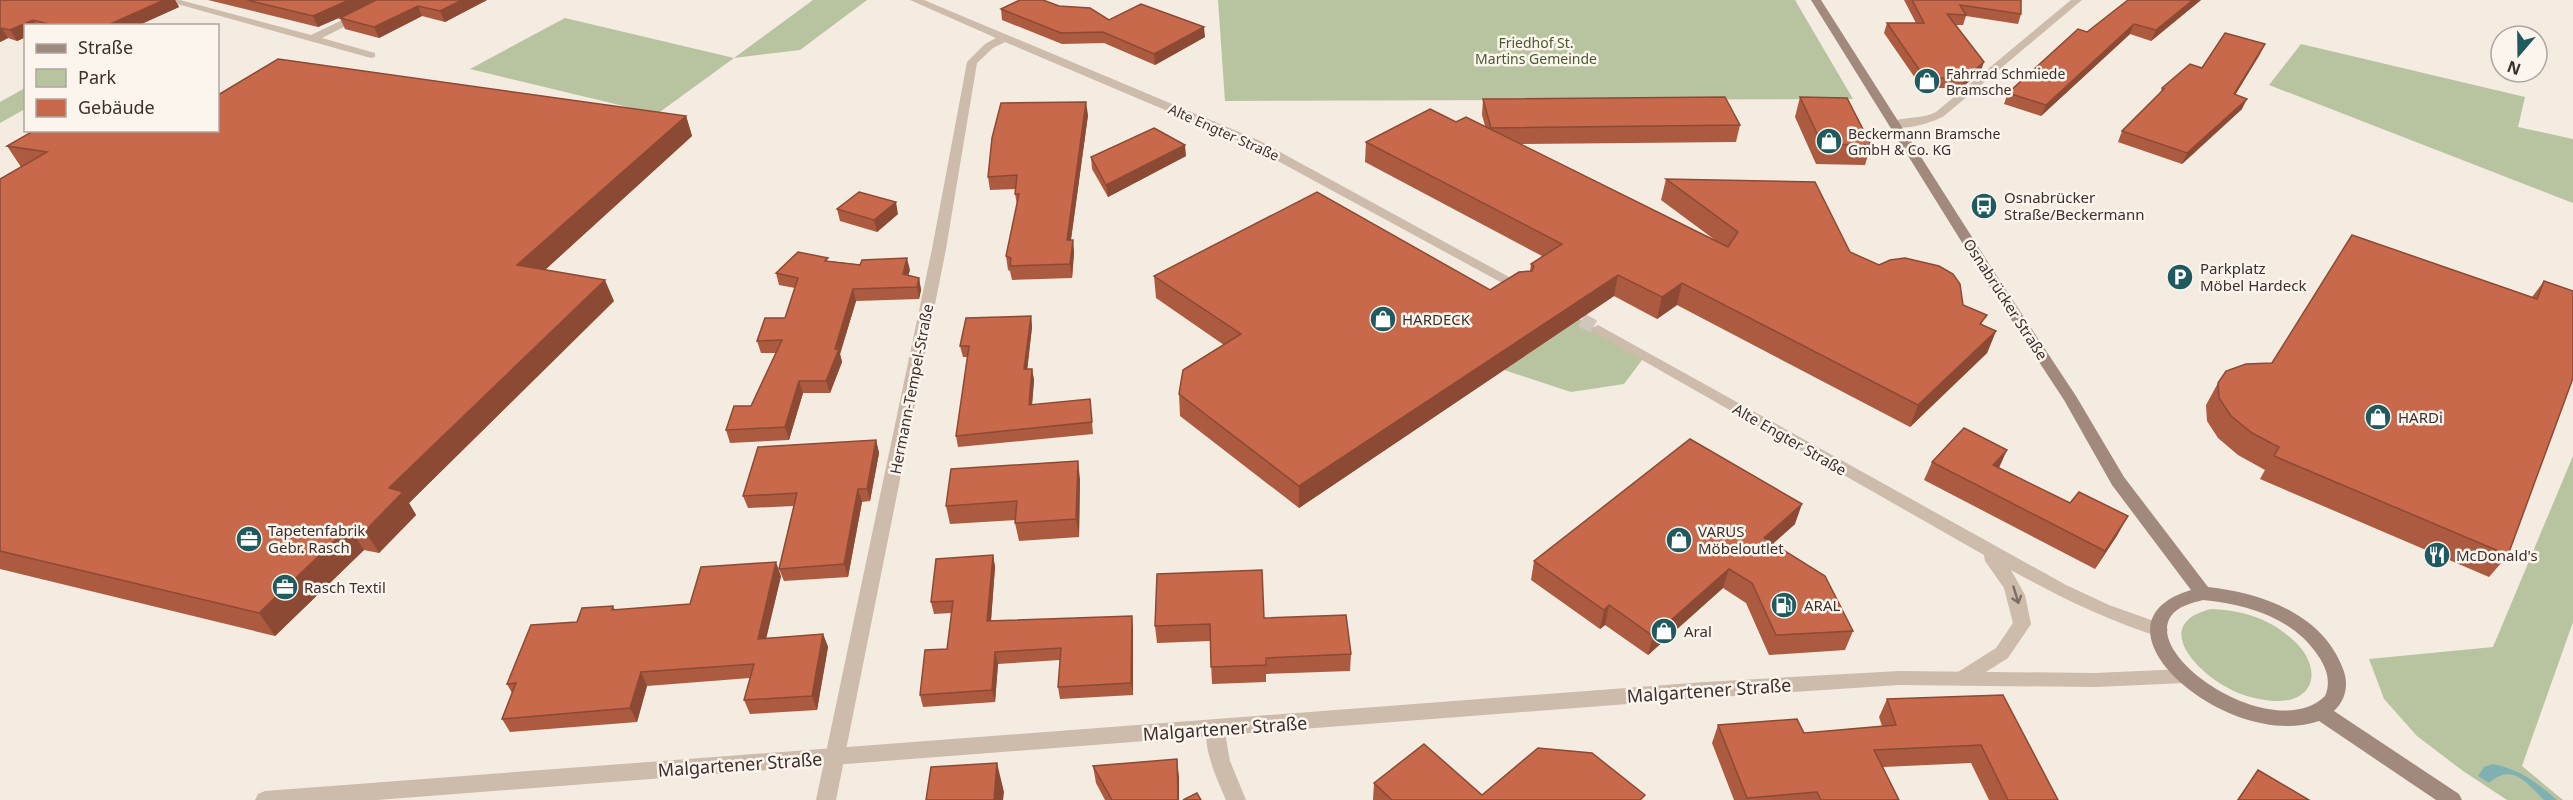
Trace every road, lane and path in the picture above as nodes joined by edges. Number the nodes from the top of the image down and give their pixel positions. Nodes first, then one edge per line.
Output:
1 (168, 0) edge
2 (393, 0) edge
3 (915, 0) edge
4 (1816, 0) edge
5 (2077, 0) edge
6 (1006, 37) junction
7 (312, 39) junction
8 (371, 55) dead end
9 (1894, 124) junction
10 (1522, 288) edge
11 (1598, 329) tunnel mouth
12 (1983, 548) junction
13 (2203, 593) junction
14 (2159, 630) junction
15 (2185, 676) junction
16 (1964, 677) junction
17 (2322, 713) junction
18 (1216, 728) junction
19 (836, 756) junction
20 (265, 800) edge
21 (826, 800) edge
22 (1236, 800) edge
23 (2452, 800) edge

1 - 7 street
2 - 7 street
3 - 6 street, Alte Engter Straße
4 - 9 main road, Osnabrücker Straße
5 - 9 street
6 - 10 street, Alte Engter Straße
6 - 19 street, Hermann-Tempel-Straße
7 - 8 street
9 - 13 main road, Osnabrücker Straße
11 - 12 street, Alte Engter Straße
12 - 14 street, Alte Engter Straße
12 -> 16 street, Alte Engter Straße
13 - 14 main road
13 - 17 main road
14 - 15 main road
15 - 16 street, Malgartener Straße
15 - 17 main road
16 - 18 street, Malgartener Straße
17 - 23 main road
18 - 19 street, Malgartener Straße
18 - 22 street
19 - 20 street, Malgartener Straße
19 - 21 street, Hermann-Tempel-Straße

